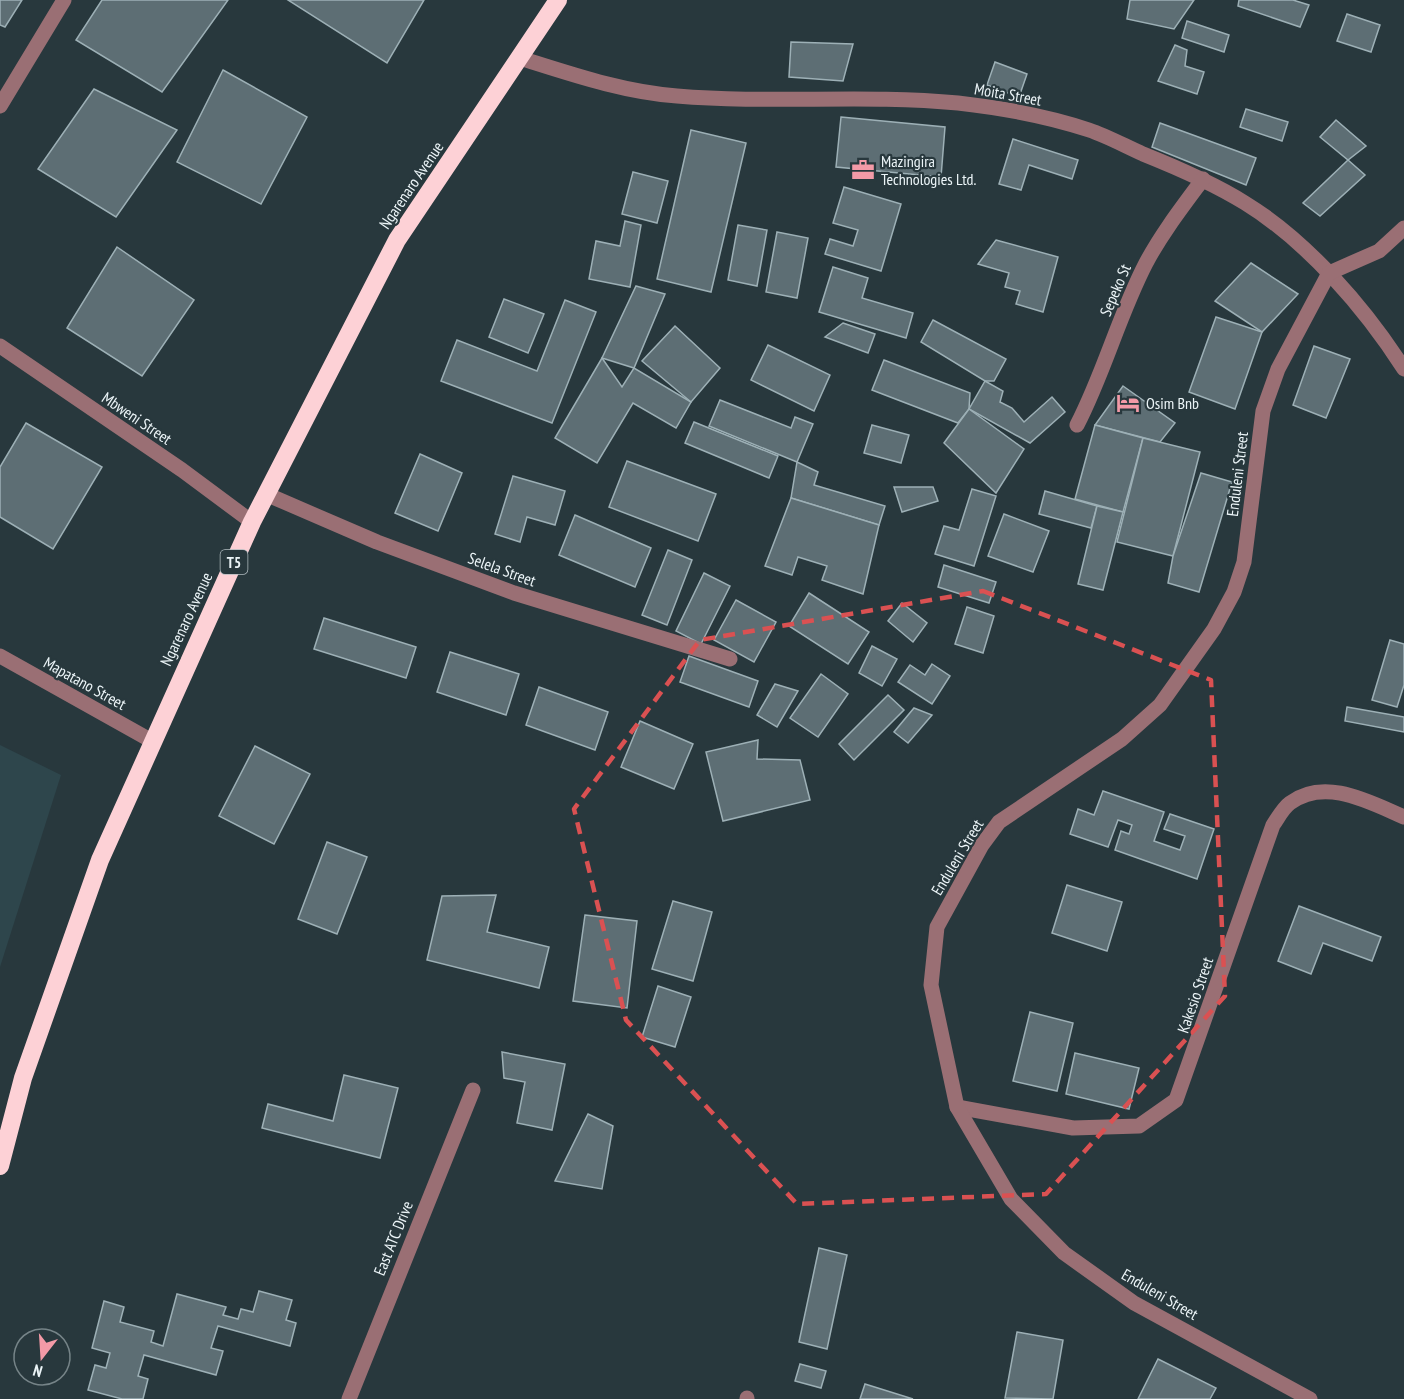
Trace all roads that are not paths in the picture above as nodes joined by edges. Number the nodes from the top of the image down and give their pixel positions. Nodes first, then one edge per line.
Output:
1 (64, 0) edge
2 (558, 0) edge
3 (520, 58) junction
4 (0, 106) edge
5 (1203, 179) junction
6 (1404, 228) edge
7 (1329, 273) junction
8 (0, 346) edge
9 (1404, 369) edge
10 (1077, 425) dead end
11 (268, 495) junction
12 (252, 522) junction
13 (0, 656) edge
14 (730, 659) dead end
15 (152, 741) junction
16 (1404, 817) edge
17 (473, 1090) dead end
18 (957, 1107) junction
19 (0, 1166) edge
20 (349, 1399) edge
21 (1310, 1399) edge

1 - 4 street
2 - 3 highway, Ngarenaro Avenue / T5
3 - 5 street, Moita Street
3 - 11 highway, Ngarenaro Avenue / T5
5 - 7 street, Moita Street
5 - 10 street, Sepeko St
6 - 7 street
7 - 9 street, Moita Street
7 - 18 street, Enduleni Street
8 - 12 street, Mbweni Street
11 - 12 highway, Ngarenaro Avenue / T5
11 - 14 street, Selela Street
12 - 15 highway, Ngarenaro Avenue / T5
13 - 15 street, Mapatano Street
15 - 19 highway, Ngarenaro Avenue / T5
16 - 18 street, Kakesio Street
17 - 20 street, East ATC Drive
18 - 21 street, Enduleni Street

